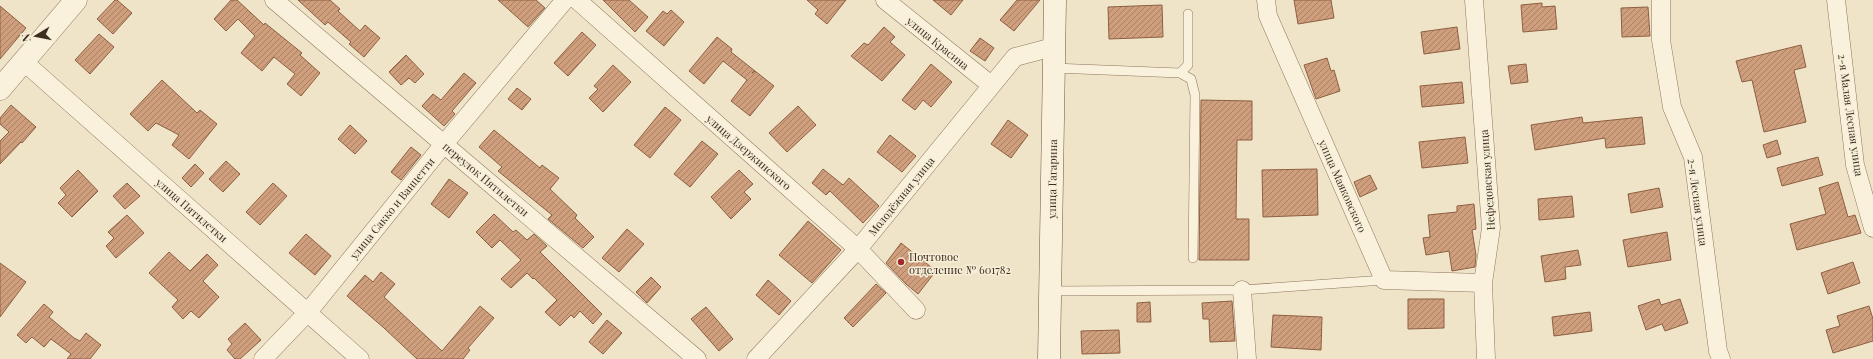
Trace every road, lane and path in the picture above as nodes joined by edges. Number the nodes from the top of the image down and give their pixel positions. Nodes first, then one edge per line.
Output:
1 (76, 0) edge
2 (274, 0) edge
3 (565, 0) edge
4 (576, 0) edge
5 (885, 0) edge
6 (1055, 0) edge
7 (1266, 0) edge
8 (1474, 0) edge
9 (1661, 0) edge
10 (1836, 0) edge
11 (1188, 14) dead end
12 (1053, 58) junction
13 (24, 62) junction
14 (1180, 72) junction
15 (991, 85) junction
16 (0, 89) edge
17 (444, 144) junction
18 (1873, 228) edge
19 (858, 249) junction
20 (1193, 258) dead end
21 (1384, 280) junction
22 (1483, 283) junction
23 (1050, 290) junction
24 (1242, 290) junction
25 (916, 310) dead end
26 (308, 312) junction
27 (263, 359) edge
28 (360, 359) edge
29 (697, 359) edge
30 (756, 359) edge
31 (1049, 359) edge
32 (1247, 359) edge
33 (1486, 359) edge
34 (1721, 359) edge

1 - 13 main road
2 - 17 street, переулок Пятилетки
3 - 17 street, улица Сакко и Ванцетти
4 - 19 street, улица Дзержинского
5 - 15 street, улица Красина
6 - 12 main road, улица Гагарина
7 - 21 street, улица Маяковского
8 - 22 street, Нефедовская улица
9 - 34 street, 2-я Лесная улица
10 - 18 street, 2-я Малая Лесная улица
11 - 14 lane
12 - 14 lane
12 - 15 street, Молодёжная улица
12 - 23 main road, улица Гагарина
13 - 16 main road
13 - 26 street, улица Пятилетки
14 - 20 lane
15 - 19 street, Молодёжная улица
17 - 26 street, улица Сакко и Ванцетти
17 - 29 street, переулок Пятилетки
19 - 25 street, улица Дзержинского
19 - 30 street, Молодёжная улица
21 - 22 street
21 - 24 lane
22 - 33 street, Нефедовская улица
23 - 24 lane
23 - 31 main road, улица Гагарина
24 - 32 street
26 - 27 street, улица Сакко и Ванцетти
26 - 28 street, улица Пятилетки

